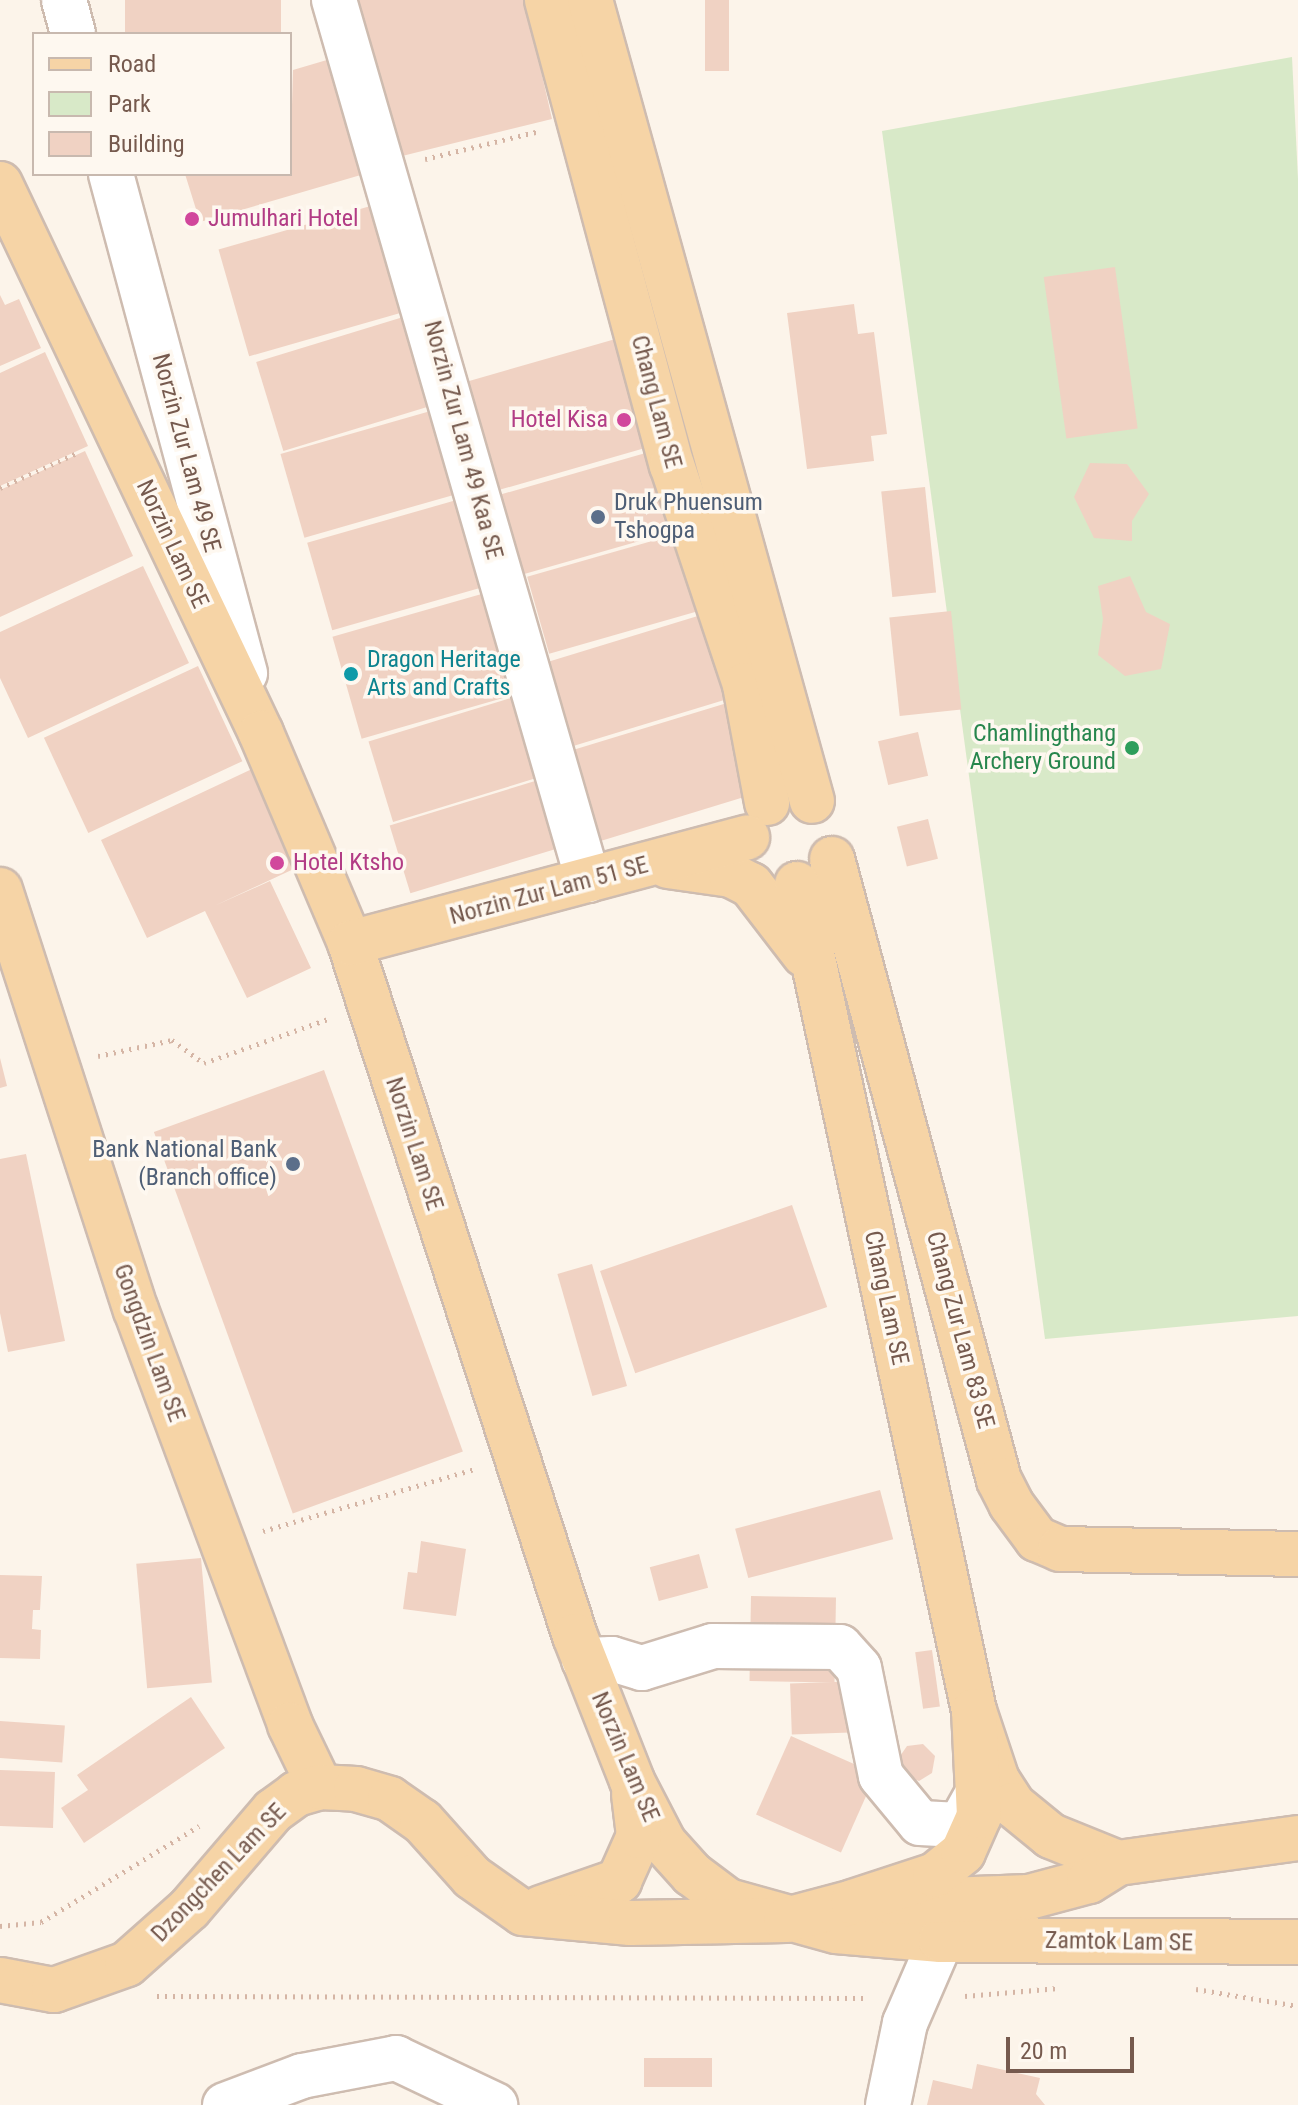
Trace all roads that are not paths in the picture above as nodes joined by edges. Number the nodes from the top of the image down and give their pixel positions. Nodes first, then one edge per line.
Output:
1 (64, 0) edge
2 (334, 0) edge
3 (547, 0) edge
4 (590, 0) edge
5 (72, 32) edge
6 (112, 176) edge
7 (0, 184) edge
8 (261, 733) junction
9 (812, 801) junction
10 (757, 820) junction
11 (832, 859) junction
12 (637, 868) junction
13 (588, 880) junction
14 (797, 884) junction
15 (0, 890) edge
16 (350, 943) junction
17 (815, 971) junction
18 (1298, 1554) edge
19 (584, 1660) junction
20 (974, 1711) junction
21 (632, 1781) junction
22 (320, 1787) junction
23 (980, 1789) junction
24 (1298, 1838) edge
25 (1118, 1863) junction
26 (853, 1902) junction
27 (523, 1913) junction
28 (786, 1920) junction
29 (941, 1940) junction
30 (1298, 1942) edge
31 (0, 1980) edge
32 (225, 2105) edge
33 (495, 2105) edge
34 (888, 2105) edge

1 - 5 street
2 - 13 street, Norzin Zur Lam 49 Kaa SE
3 - 10 main road, Chang Lam SE
4 - 9 main road, Chang Lam SE
6 - 8 street, Norzin Zur Lam 49 SE
7 - 8 main road, Norzin Lam SE
8 - 16 main road, Norzin Lam SE
9 - 10 main road
9 - 11 main road
10 - 12 main road, Norzin Zur Lam 51 SE
10 - 14 main road
11 - 14 main road
11 - 18 main road, Chang Zur Lam 83 SE
12 - 13 main road, Norzin Zur Lam 51 SE
12 - 17 main road
13 - 16 main road, Norzin Zur Lam 51 SE
14 - 17 main road, Chang Lam SE
15 - 22 main road, Gongdzin Lam SE
16 - 19 main road, Norzin Lam SE
17 - 20 main road, Chang Lam SE
19 - 21 main road, Norzin Lam SE
19 - 23 street
20 - 23 main road, Chang Lam SE
20 - 25 main road, Chang Lam SE
21 - 27 main road
21 - 28 main road, Norzin Lam SE
22 - 27 main road, Dzongchen Lam SE
22 - 31 main road, Dzongchen Lam SE
23 - 26 main road, Chang Lam SE
24 - 25 main road
25 - 26 main road
26 - 28 main road
27 - 28 main road, Dzongchen Lam SE
28 - 29 main road, Norzin Lam SE
29 - 30 main road, Zamtok Lam SE
29 - 34 street
32 - 33 street

